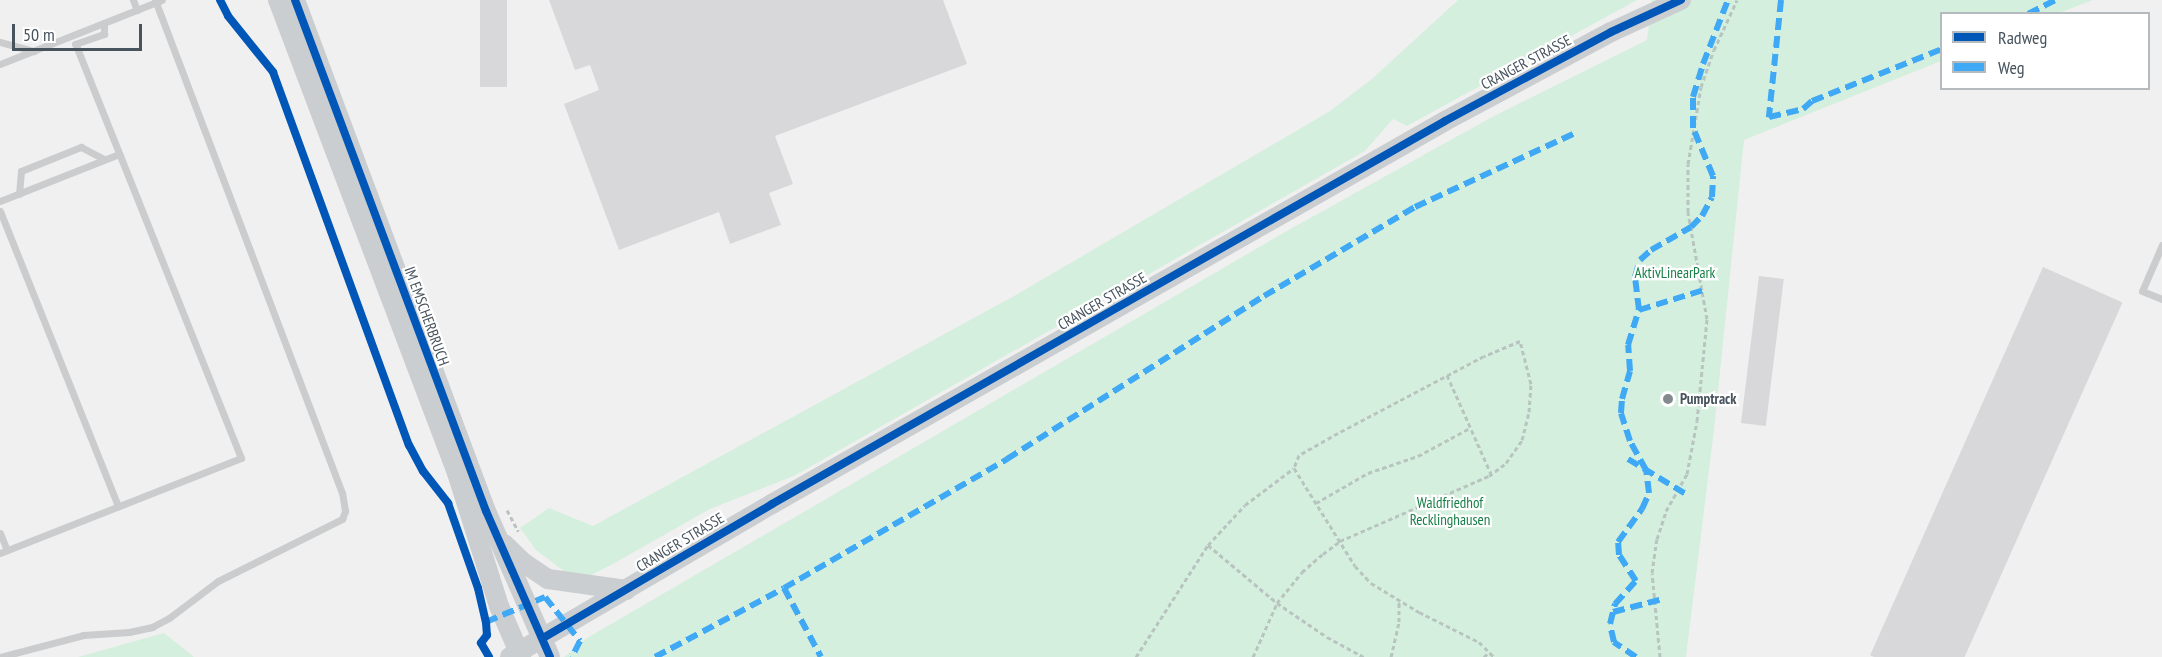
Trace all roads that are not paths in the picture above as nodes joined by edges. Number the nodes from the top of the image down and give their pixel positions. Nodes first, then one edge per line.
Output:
1 (133, 0) edge
2 (278, 0) edge
3 (295, 0) edge
4 (1682, 0) edge
5 (158, 1) edge
6 (136, 10) junction
7 (104, 23) junction
8 (0, 42) edge
9 (34, 51) junction
10 (0, 64) edge
11 (119, 154) junction
12 (104, 159) junction
13 (19, 194) junction
14 (0, 201) edge
15 (0, 211) edge
16 (2162, 245) edge
17 (2162, 299) edge
18 (118, 506) junction
19 (487, 511) junction
20 (0, 532) edge
21 (490, 543) junction
22 (3, 552) edge
23 (626, 590) junction
24 (543, 638) junction
25 (516, 655) edge
26 (0, 657) edge
27 (550, 657) edge

1 - 6 lane
2 - 19 main road, IM EMSCHERBRUCH
3 - 19 main road, IM EMSCHERBRUCH
4 - 23 main road, CRANGER STRASSE
5 - 6 lane
5 - 26 lane
6 - 7 lane
7 - 9 lane
7 - 11 lane
8 - 9 lane
9 - 10 lane
11 - 12 lane
11 - 18 lane
12 - 13 lane
12 - 13 lane
13 - 14 lane
15 - 18 lane
16 - 17 lane
18 - 22 lane
19 - 21 main road, IM EMSCHERBRUCH
20 - 22 lane
21 - 23 main road
21 - 24 main road, IM EMSCHERBRUCH
21 - 25 main road, IM EMSCHERBRUCH
23 - 24 main road, CRANGER STRASSE
24 - 25 main road, CRANGER STRASSE
24 - 27 main road, IM EMSCHERBRUCH

